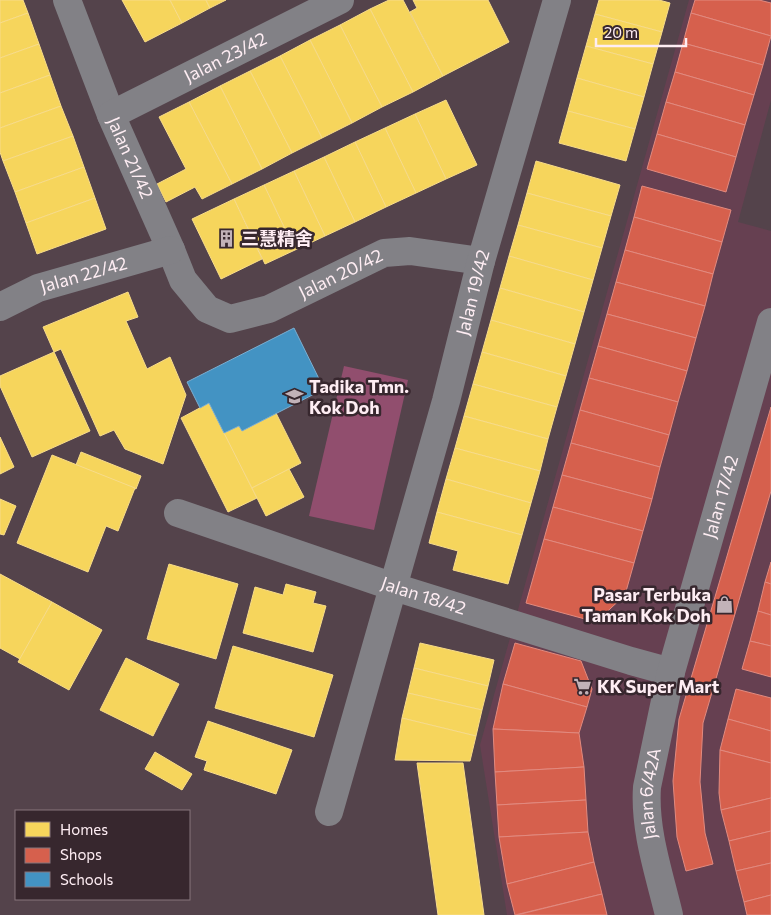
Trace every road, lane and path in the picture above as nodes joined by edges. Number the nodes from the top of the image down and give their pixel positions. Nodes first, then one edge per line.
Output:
1 (67, 0) edge
2 (340, 0) edge
3 (557, 0) edge
4 (111, 115) junction
5 (171, 250) junction
6 (481, 261) junction
7 (0, 307) edge
8 (207, 309) joint
9 (771, 322) edge
10 (178, 513) dead end
11 (394, 588) junction
12 (671, 672) junction
13 (329, 812) dead end
14 (670, 915) edge

1 - 4 street, Jalan 21/42
2 - 4 street, Jalan 23/42
3 - 6 street, Jalan 19/42
4 - 5 street, Jalan 21/42
5 - 7 street, Jalan 22/42
5 - 8 street, Jalan 21/42
6 - 8 street, Jalan 20/42
6 - 11 street, Jalan 19/42
9 - 12 street, Jalan 17/42
10 - 11 street, Jalan 18/42
11 - 12 street, Jalan 18/42
11 - 13 street, Jalan 19/42
12 - 14 street, Jalan 6/42A

